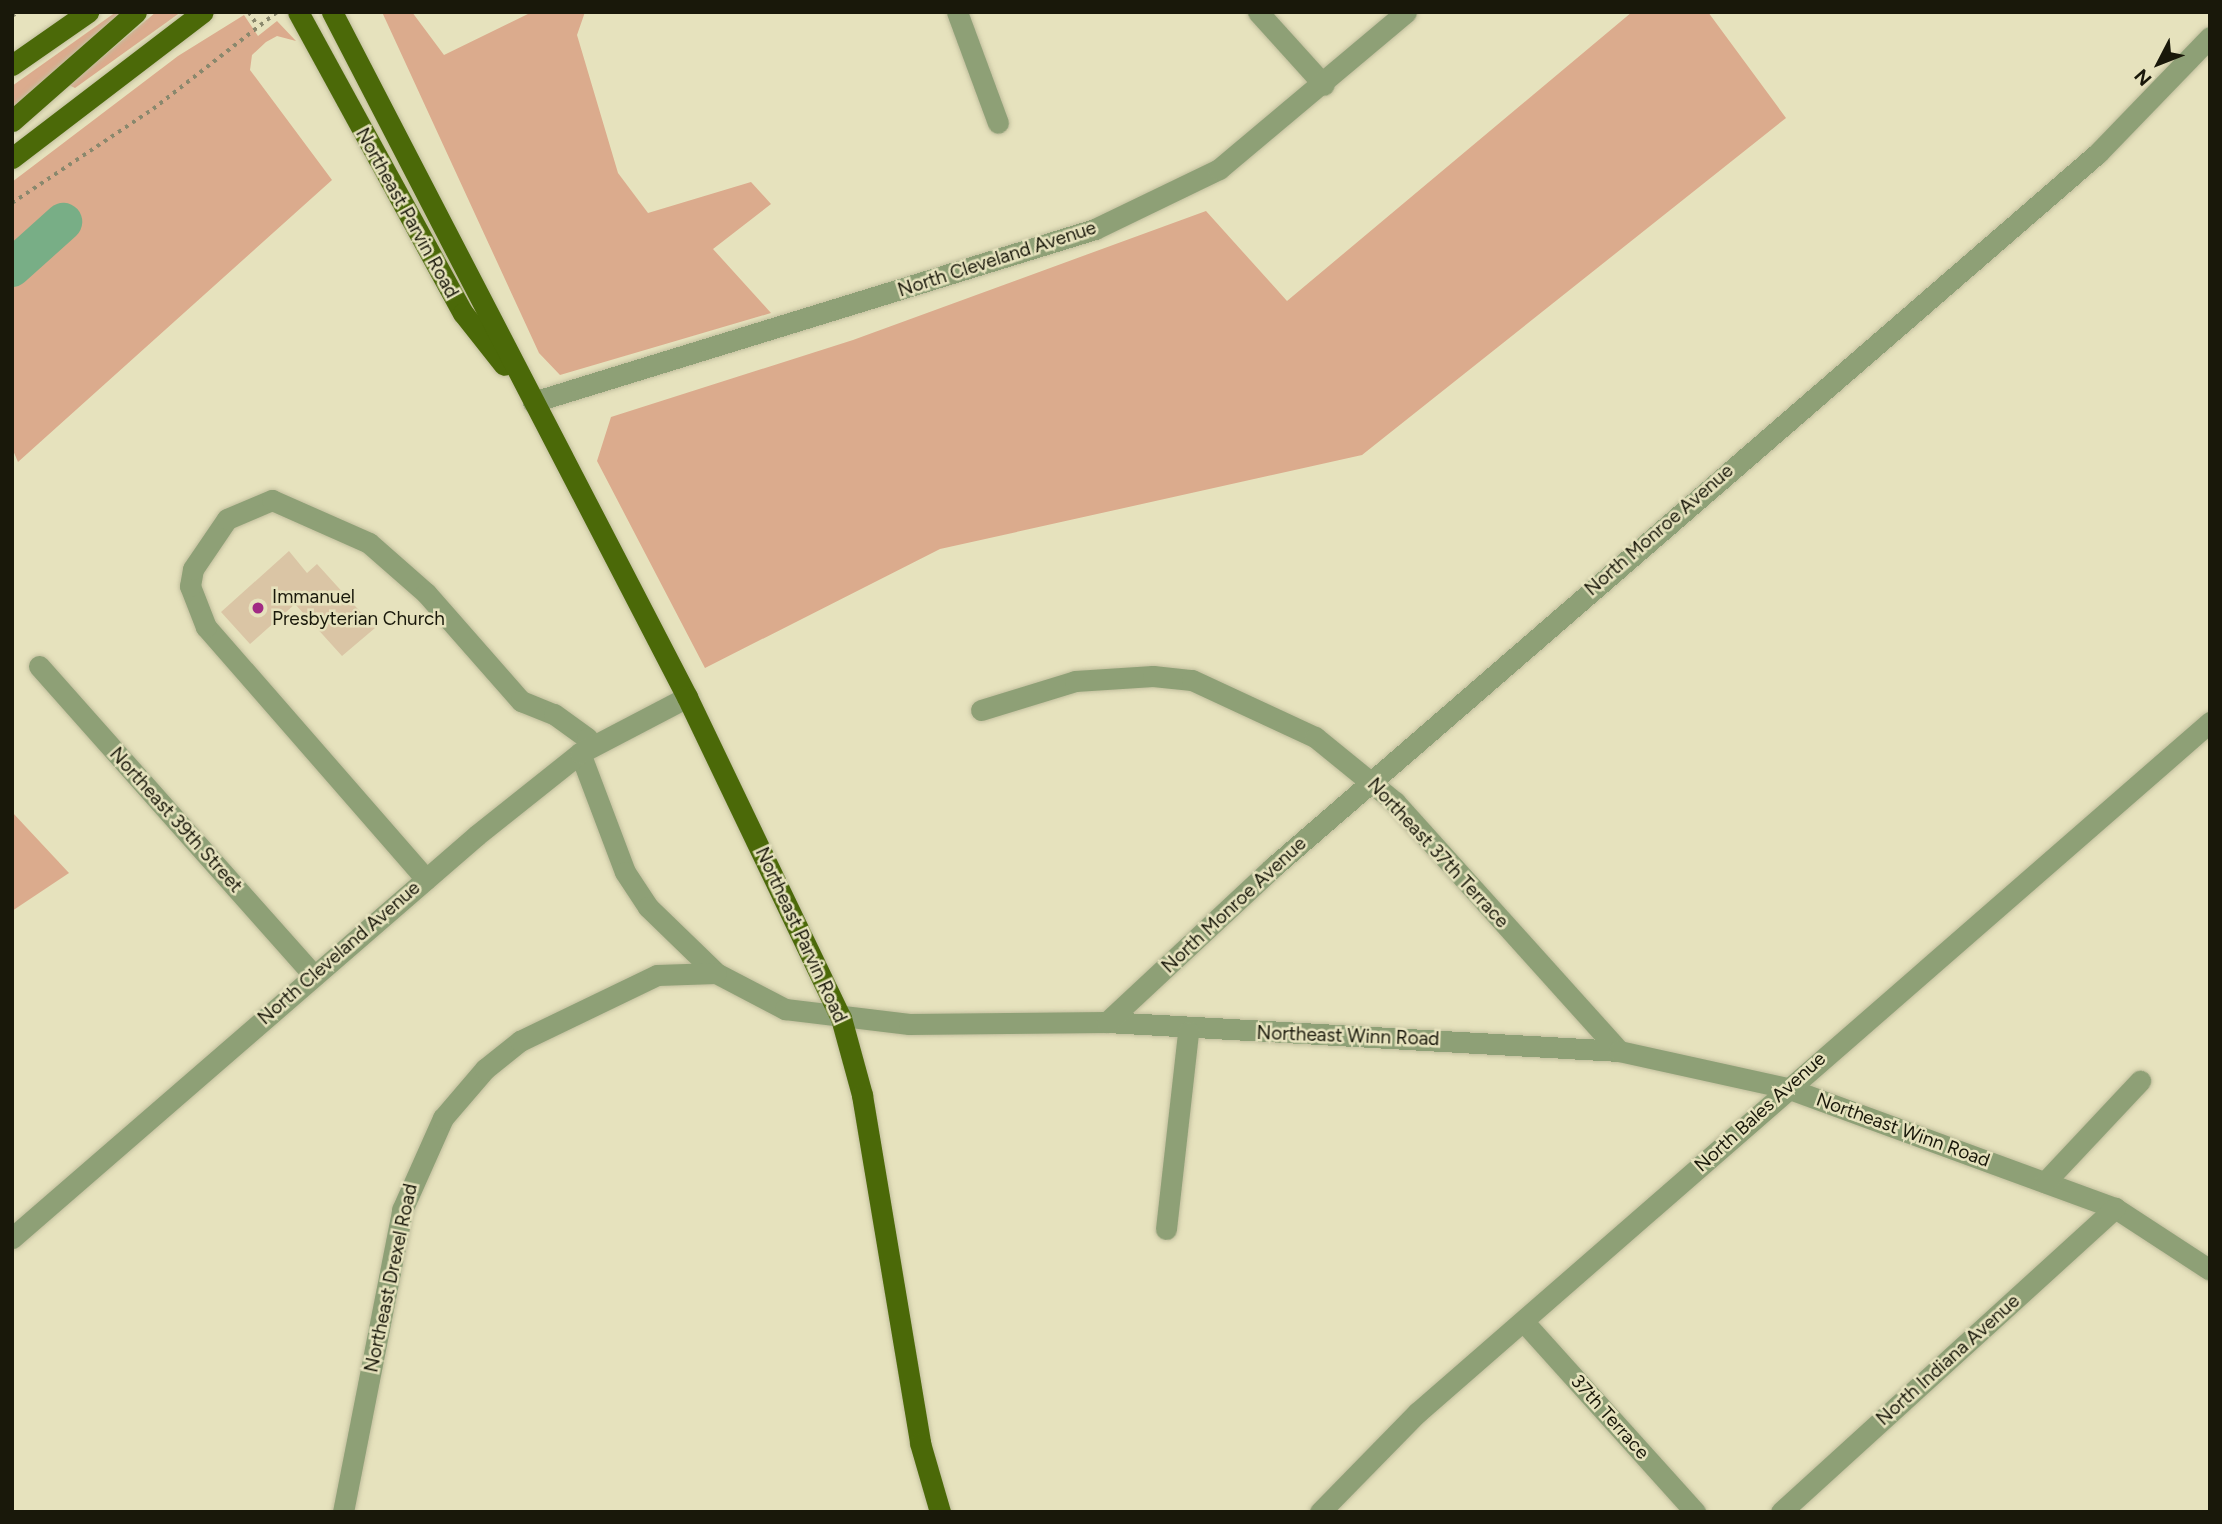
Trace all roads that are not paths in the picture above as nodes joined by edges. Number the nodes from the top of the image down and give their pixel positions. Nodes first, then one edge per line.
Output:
1 (88, 12) edge
2 (136, 12) edge
3 (204, 12) edge
4 (298, 12) edge
5 (332, 12) edge
6 (957, 12) edge
7 (1258, 12) edge
8 (1406, 12) edge
9 (2210, 37) edge
10 (12, 65) edge
11 (1324, 85) junction
12 (12, 121) edge
13 (998, 123) dead end
14 (12, 158) edge
15 (533, 402) junction
16 (39, 666) dead end
17 (687, 697) junction
18 (981, 710) dead end
19 (2210, 722) edge
20 (585, 751) junction
21 (1372, 780) junction
22 (426, 879) junction
23 (716, 972) junction
24 (313, 975) junction
25 (841, 1018) junction
26 (1107, 1022) junction
27 (1188, 1031) junction
28 (1619, 1051) junction
29 (2140, 1081) dead end
30 (1787, 1088) junction
31 (2045, 1182) junction
32 (2115, 1208) junction
33 (1166, 1229) dead end
34 (12, 1238) edge
35 (2208, 1265) edge
36 (1524, 1322) junction
37 (343, 1512) edge
38 (940, 1512) edge
39 (1320, 1512) edge
40 (1695, 1512) edge
41 (1781, 1512) edge

1 - 10 main road
2 - 12 main road
3 - 14 main road
4 - 15 main road, Northeast Parvin Road
5 - 15 main road, Northeast Parvin Road
6 - 13 street
7 - 11 street
8 - 11 street, North Cleveland Avenue
9 - 21 street, North Monroe Avenue
11 - 15 street, North Cleveland Avenue
15 - 17 main road, Northeast Parvin Road
16 - 24 street, Northeast 39th Street
17 - 20 street, North Cleveland Avenue
17 - 25 main road, Northeast Parvin Road
18 - 21 street, Northeast 37th Terrace
19 - 30 street, North Bales Avenue
20 - 22 street, North Cleveland Avenue
20 - 22 street
20 - 23 street, Northeast Winn Road
21 - 26 street, North Monroe Avenue
21 - 28 street, Northeast 37th Terrace
22 - 24 street, North Cleveland Avenue
23 - 25 street, Northeast Winn Road
23 - 37 street, Northeast Drexel Road
24 - 34 street, North Cleveland Avenue
25 - 26 street, Northeast Winn Road
25 - 38 main road, Northeast Parvin Road
26 - 27 street, Northeast Winn Road
27 - 28 street, Northeast Winn Road
27 - 33 street
28 - 30 street, Northeast Winn Road
29 - 31 street
30 - 31 street, Northeast Winn Road
30 - 36 street, North Bales Avenue
31 - 32 street, Northeast Winn Road
32 - 35 street, Northeast Winn Road
32 - 41 street, North Indiana Avenue
36 - 39 street, North Bales Avenue
36 - 40 street, 37th Terrace

